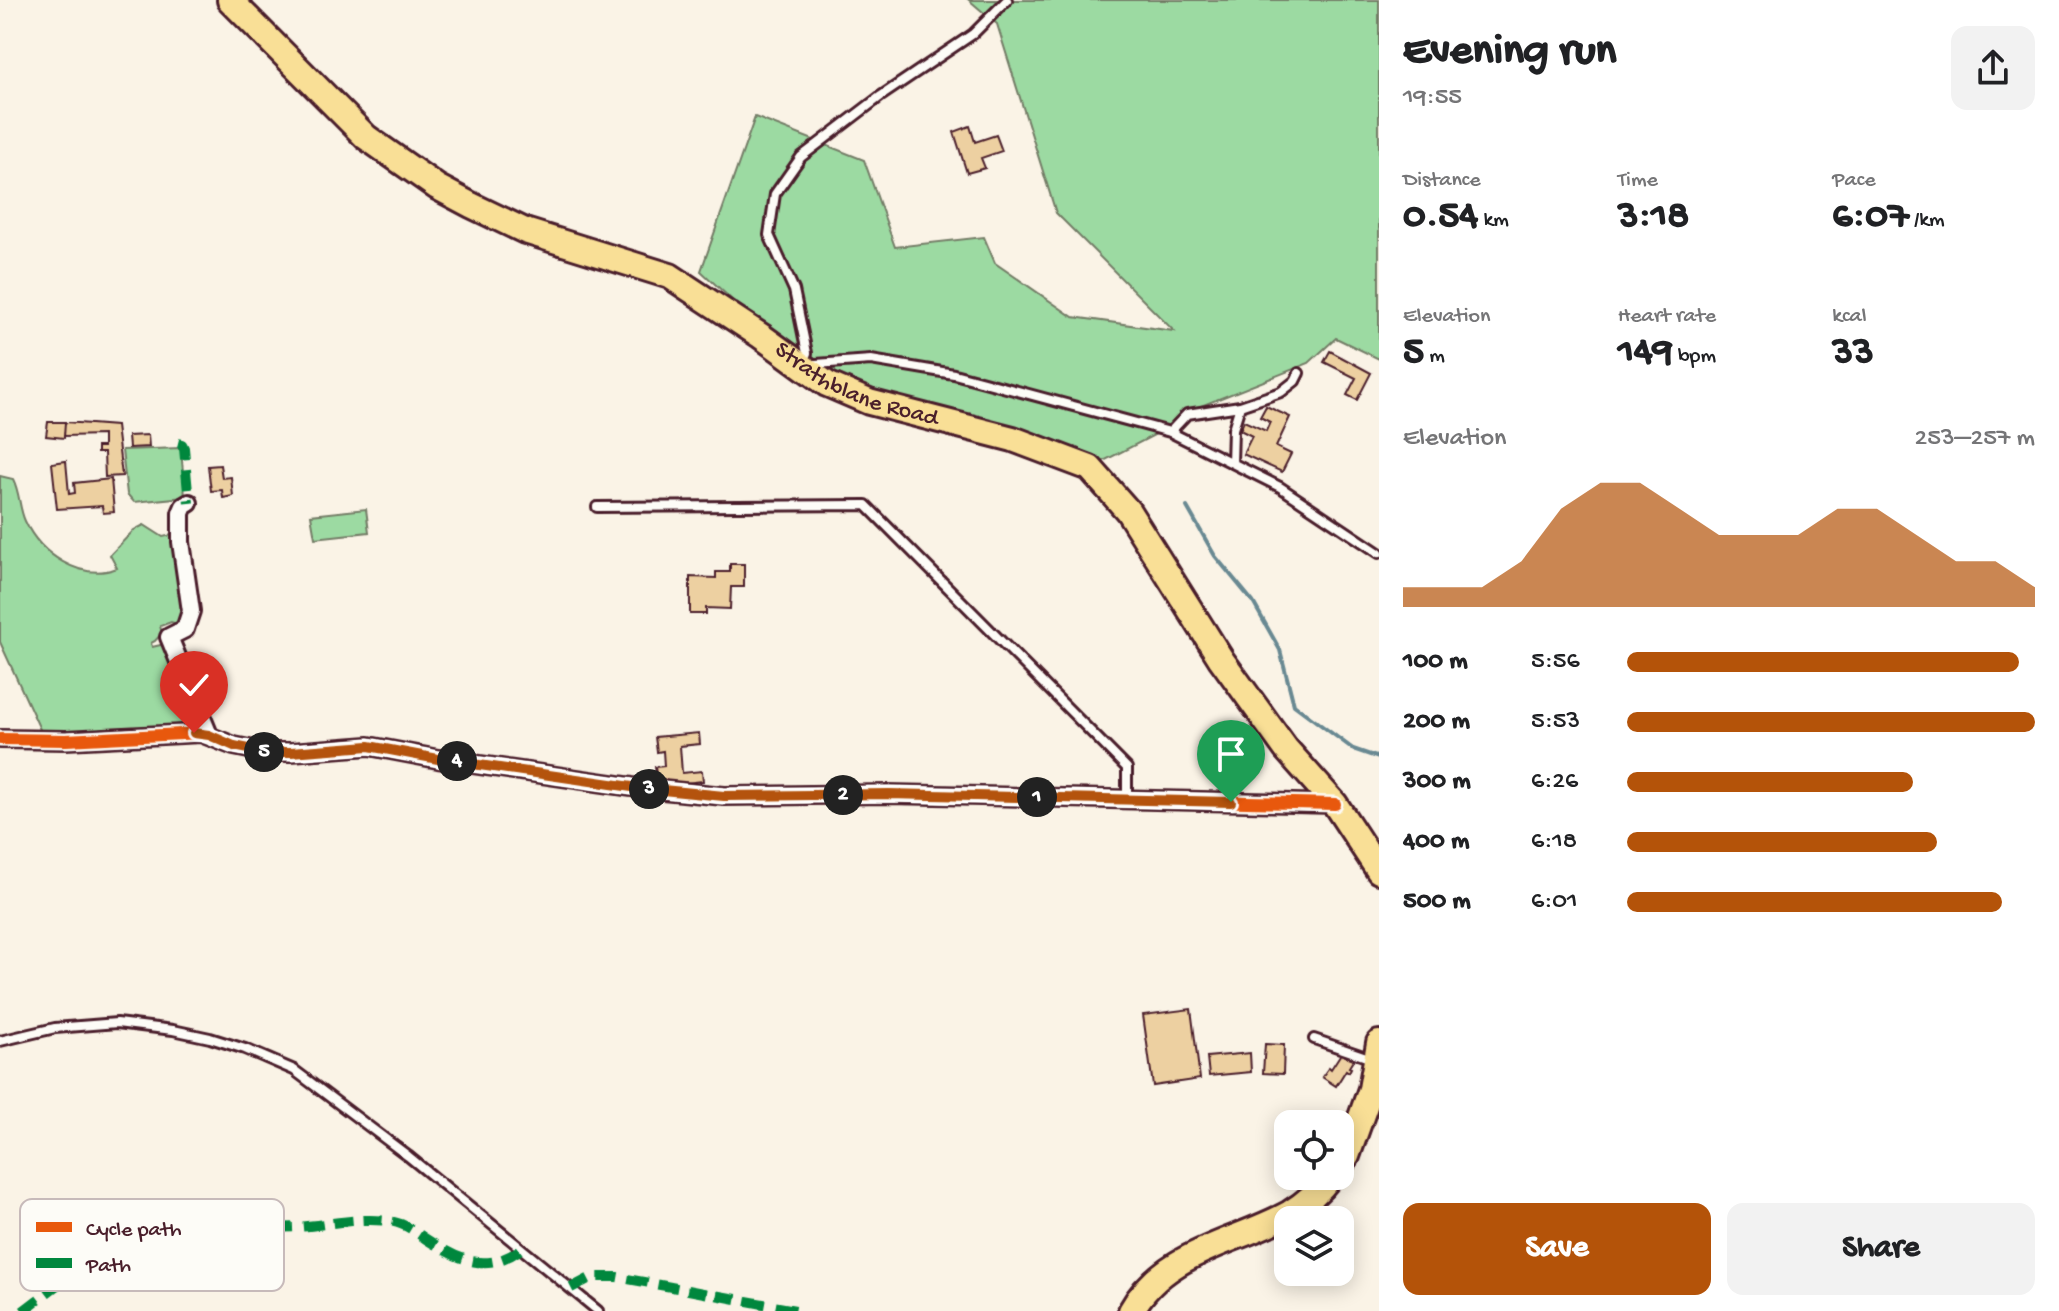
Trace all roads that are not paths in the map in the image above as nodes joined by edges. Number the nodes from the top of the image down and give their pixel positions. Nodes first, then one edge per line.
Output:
1 (230, 0) edge
2 (1007, 0) edge
3 (1299, 373) dead end
4 (1240, 406) junction
5 (1170, 432) junction
6 (1232, 463) junction
7 (189, 503) dead end
8 (597, 507) dead end
9 (1379, 553) edge
10 (209, 735) junction
11 (0, 739) edge
12 (1127, 799) junction
13 (1335, 804) junction
14 (1379, 871) edge
15 (1314, 1039) dead end
16 (0, 1041) edge
17 (1378, 1052) edge
18 (1354, 1136) edge
19 (1319, 1190) edge
20 (598, 1311) edge
21 (1131, 1311) edge

1 - 13 main road, Strathblane Road
2 - 5 lane
3 - 4 lane
4 - 5 lane
4 - 6 lane
5 - 6 lane
6 - 9 lane
7 - 10 street
8 - 12 lane
10 - 11 street
10 - 12 street
12 - 13 street
13 - 14 main road, Strathblane Road
15 - 17 lane
16 - 20 lane
17 - 18 main road
19 - 21 main road

